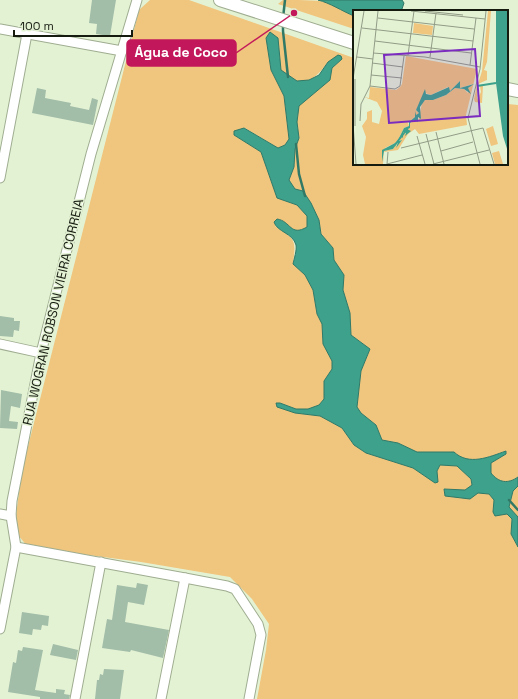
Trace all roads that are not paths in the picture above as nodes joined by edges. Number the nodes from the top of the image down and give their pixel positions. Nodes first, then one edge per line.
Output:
1 (137, 0) edge
2 (220, 0) edge
3 (0, 29) edge
4 (27, 34) junction
5 (353, 43) edge
6 (122, 51) junction
7 (508, 90) edge
8 (518, 91) edge
9 (0, 178) edge
10 (0, 344) edge
11 (41, 353) junction
12 (0, 514) edge
13 (10, 516) junction
14 (16, 547) junction
15 (101, 562) junction
16 (185, 578) junction
17 (0, 629) edge
18 (75, 699) edge
19 (161, 699) edge
20 (249, 699) edge

1 - 6 street, RUA WOGRAN ROBSON VIEIRA CORREIA
2 - 5 main road
3 - 4 street
4 - 6 street
4 - 9 street
6 - 11 street, RUA WOGRAN ROBSON VIEIRA CORREIA
7 - 8 main road
10 - 11 street
11 - 13 street, RUA WOGRAN ROBSON VIEIRA CORREIA
12 - 13 street
13 - 14 street, RUA WOGRAN ROBSON VIEIRA CORREIA
14 - 15 street
14 - 17 street, RUA WOGRAN ROBSON VIEIRA CORREIA
15 - 16 street
15 - 18 street
16 - 19 street
16 - 20 street

